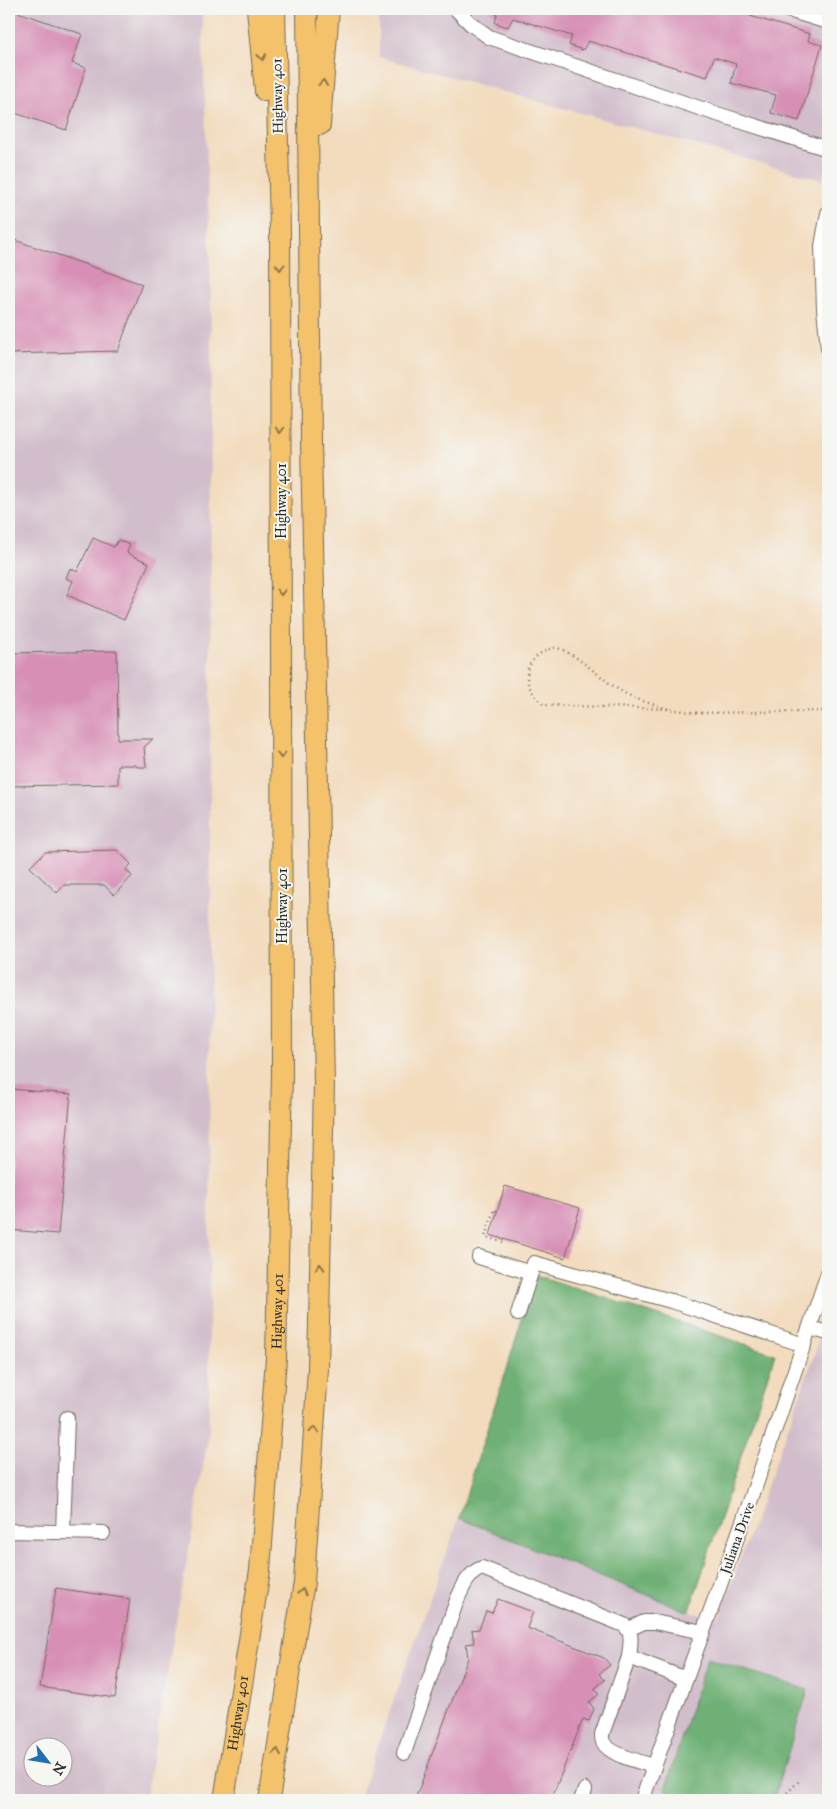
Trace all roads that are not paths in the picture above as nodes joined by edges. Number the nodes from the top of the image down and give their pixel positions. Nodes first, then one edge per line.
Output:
1 (257, 9) edge
2 (275, 9) edge
3 (307, 9) edge
4 (329, 9) edge
5 (456, 9) edge
6 (785, 9) edge
7 (828, 22) edge
8 (828, 149) edge
9 (828, 213) edge
10 (280, 231) junction
11 (309, 254) junction
12 (828, 348) edge
13 (480, 1257) dead end
14 (531, 1272) junction
15 (828, 1274) edge
16 (518, 1314) dead end
17 (810, 1328) junction
18 (828, 1333) edge
19 (804, 1345) junction
20 (67, 1418) dead end
21 (9, 1531) edge
22 (62, 1532) junction
23 (102, 1533) dead end
24 (629, 1630) junction
25 (703, 1632) junction
26 (629, 1657) junction
27 (686, 1679) junction
28 (404, 1753) dead end
29 (654, 1766) junction
30 (224, 1800) edge
31 (269, 1800) edge
32 (642, 1800) edge

1 -> 10 highway
2 - 10 highway, Highway 401
3 - 11 highway
11 -> 4 highway
5 - 8 street
6 - 7 street
9 - 12 street
10 -> 30 highway, Highway 401
31 -> 11 highway
13 - 14 street
14 - 16 street
14 - 19 street
15 - 17 street, Juliana Drive
17 - 18 street
17 - 19 street, Juliana Drive
19 - 25 street, Juliana Drive
20 - 22 street
21 - 22 street
22 - 23 street
24 - 25 street
24 - 26 street
24 - 28 street
25 - 27 street, Juliana Drive
26 - 27 street
26 - 29 street
27 - 29 street, Juliana Drive
29 - 32 street, Juliana Drive

